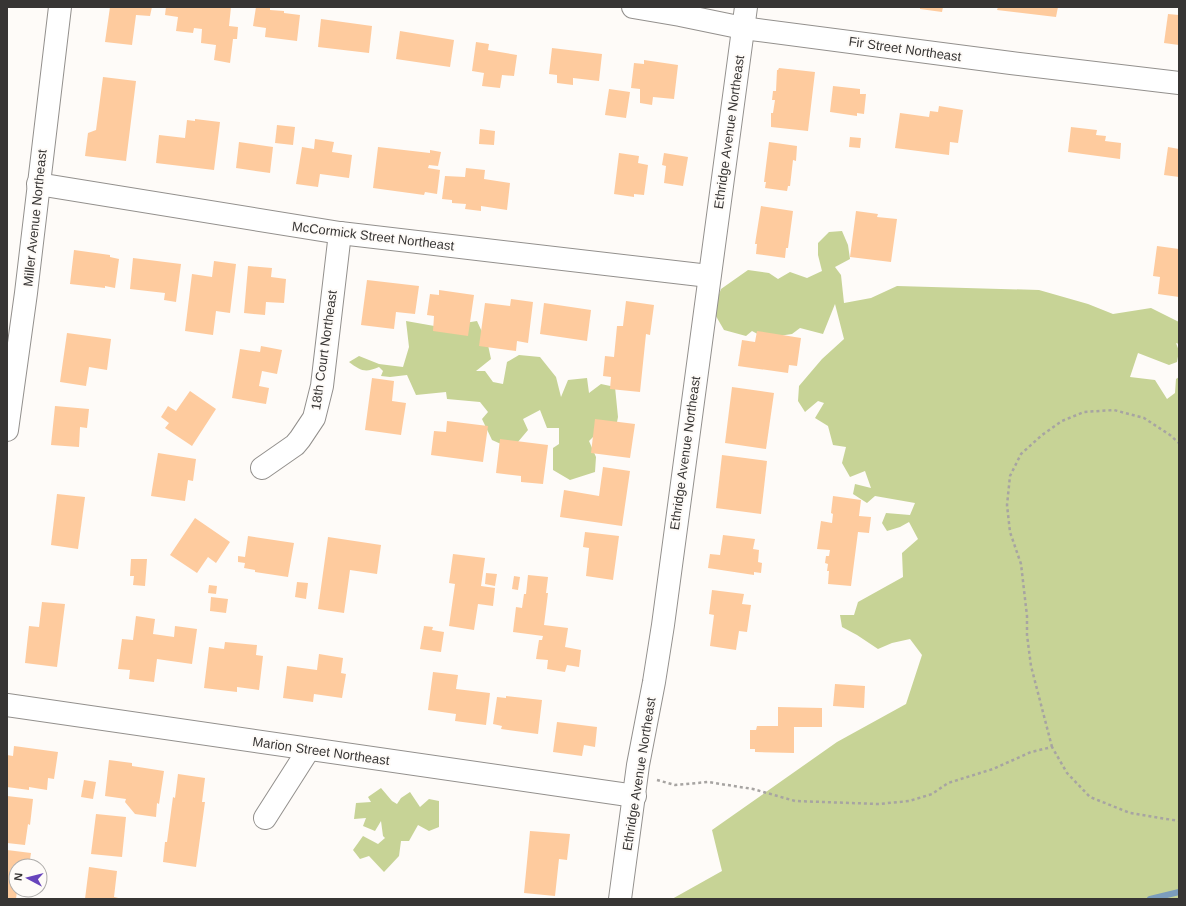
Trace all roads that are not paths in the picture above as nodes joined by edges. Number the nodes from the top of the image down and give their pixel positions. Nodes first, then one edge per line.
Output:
1 (60, 7) edge
2 (633, 7) edge
3 (745, 17) edge
4 (1179, 83) edge
5 (38, 184) junction
6 (340, 233) junction
7 (710, 276) junction
8 (7, 430) edge
9 (262, 468) dead end
10 (7, 705) edge
11 (309, 749) junction
12 (635, 796) junction
13 (265, 818) dead end
14 (620, 899) edge

1 - 5 street, Miller Avenue Northeast
2 - 3 street, Fir Street Northeast
3 - 4 street, Fir Street Northeast
3 - 7 street, Ethridge Avenue Northeast
5 - 6 street, McCormick Street Northeast
5 - 8 street, Miller Avenue Northeast
6 - 7 street, McCormick Street Northeast
6 - 9 street, 18th Court Northeast
7 - 12 street, Ethridge Avenue Northeast
10 - 11 street, Marion Street Northeast
11 - 12 street, Marion Street Northeast
11 - 13 street
12 - 14 street, Ethridge Avenue Northeast

